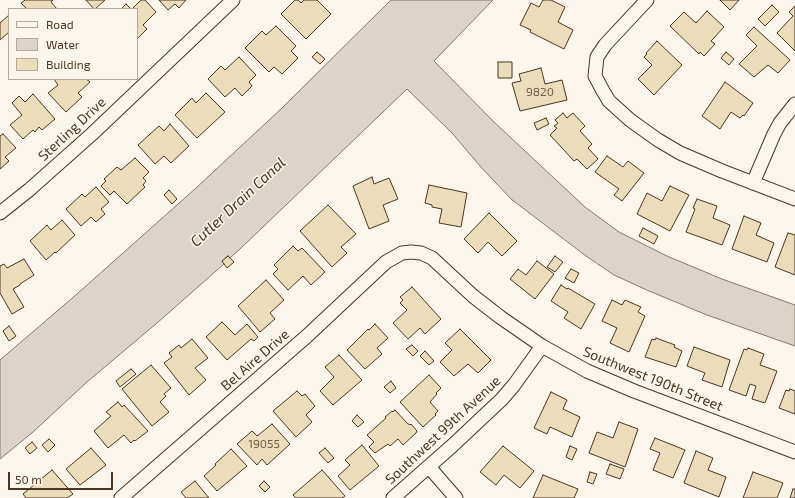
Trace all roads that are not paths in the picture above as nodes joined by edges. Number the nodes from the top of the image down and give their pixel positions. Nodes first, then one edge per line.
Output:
1 (233, 0) edge
2 (646, 0) edge
3 (795, 104) edge
4 (753, 183) junction
5 (795, 199) edge
6 (0, 213) edge
7 (411, 252) joint
8 (542, 346) junction
9 (795, 452) edge
10 (429, 467) junction
11 (121, 498) edge
12 (393, 498) edge
13 (456, 498) edge

1 - 6 street, Sterling Drive
2 - 4 street
3 - 4 street
4 - 5 street
7 - 8 street, Southwest 190th Street
7 - 11 street, Bel Aire Drive
8 - 9 street, Southwest 190th Street
8 - 10 street, Southwest 99th Avenue
10 - 12 street, Southwest 99th Avenue
10 - 13 street

